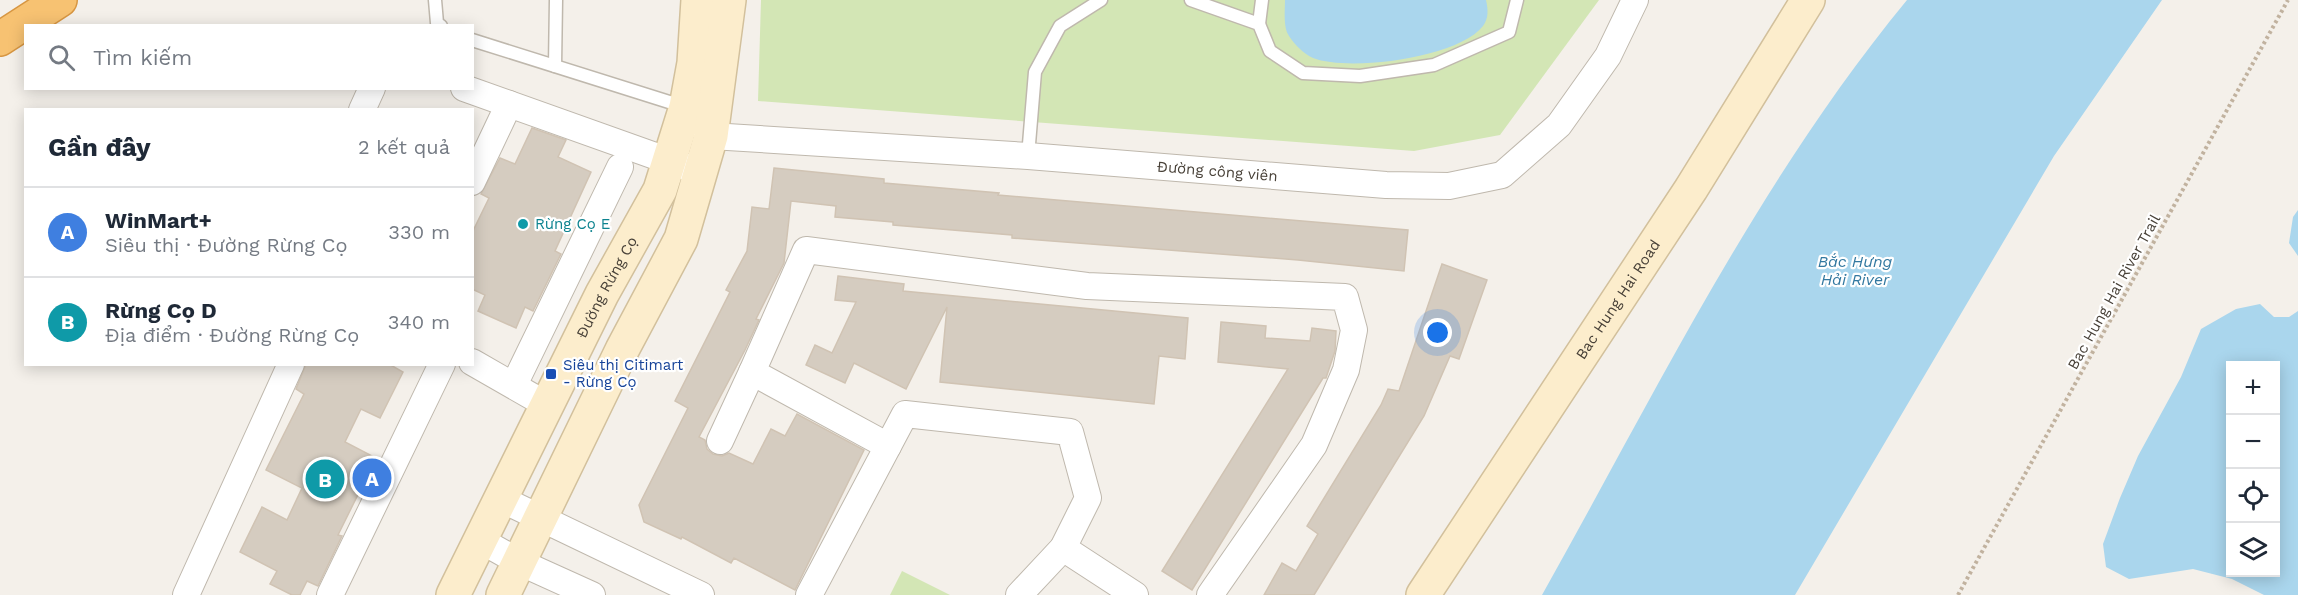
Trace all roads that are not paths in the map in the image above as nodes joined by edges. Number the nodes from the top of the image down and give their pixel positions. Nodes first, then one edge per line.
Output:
1 (60, 0) edge
2 (435, 0) edge
3 (556, 0) edge
4 (699, 0) edge
5 (729, 0) edge
6 (1101, 0) edge
7 (1191, 0) edge
8 (1262, 0) edge
9 (1517, 0) edge
10 (1635, 0) edge
11 (1808, 0) edge
12 (438, 24) edge
13 (1259, 24) junction
14 (0, 39) edge
15 (474, 41) edge
16 (555, 66) junction
17 (371, 90) edge
18 (470, 90) edge
19 (508, 104) junction
20 (686, 107) junction
21 (362, 108) edge
22 (711, 136) junction
23 (1028, 156) junction
24 (668, 162) junction
25 (620, 167) dead end
26 (700, 172) junction
27 (474, 178) edge
28 (474, 363) edge
29 (290, 366) edge
30 (441, 366) edge
31 (752, 372) junction
32 (514, 385) junction
33 (547, 405) junction
34 (720, 441) dead end
35 (888, 446) junction
36 (501, 499) junction
37 (540, 519) junction
38 (480, 540) junction
39 (1063, 548) junction
40 (519, 562) junction
41 (186, 595) edge
42 (330, 595) edge
43 (453, 595) edge
44 (503, 595) edge
45 (592, 595) edge
46 (701, 595) edge
47 (809, 595) edge
48 (1019, 595) edge
49 (1135, 595) edge
50 (1210, 595) edge
51 (1423, 595) edge

1 - 14 highway
2 - 12 lane
3 - 16 lane
4 - 20 street, Đường Rừng Cọ
5 - 22 street
6 - 23 lane
7 - 13 lane
8 - 13 lane
9 - 13 lane
10 - 23 street, Đường công viên
11 - 51 street, Bac Hung Hai Road
15 - 16 lane
16 - 20 lane
17 - 21 street
18 - 19 street
19 - 24 street
19 - 27 street
20 - 22 street
20 - 24 street, Đường Rừng Cọ
22 - 23 street, Đường công viên
22 - 26 street
24 - 26 street
24 - 33 street, Đường Rừng Cọ
25 - 32 street
26 - 37 street
28 - 32 street
29 - 41 street
30 - 42 street
31 - 34 street
31 - 35 street
31 - 50 street
32 - 33 street
33 - 36 street, Đường Rừng Cọ
35 - 39 street
35 - 47 street
36 - 37 street
36 - 38 street, Đường Rừng Cọ
37 - 40 street
37 - 46 street
38 - 40 street
38 - 43 street, Đường Rừng Cọ
39 - 48 street
39 - 49 street
40 - 44 street
40 - 45 street

